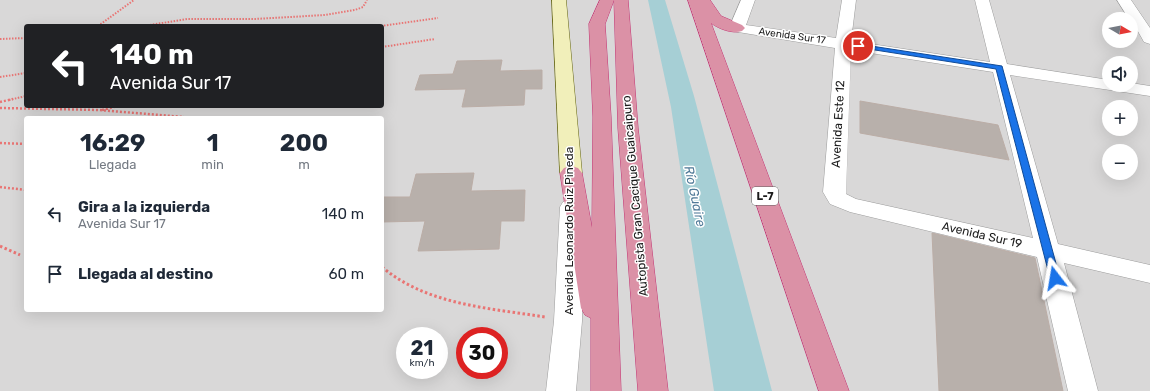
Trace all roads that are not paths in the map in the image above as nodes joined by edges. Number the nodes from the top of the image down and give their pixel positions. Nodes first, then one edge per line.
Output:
1 (558, 0) edge
2 (607, 0) edge
3 (621, 0) edge
4 (695, 0) edge
5 (703, 0) edge
6 (748, 0) edge
7 (849, 0) edge
8 (982, 0) edge
9 (1124, 0) edge
10 (737, 28) junction
11 (1150, 39) edge
12 (843, 44) junction
13 (1000, 68) junction
14 (1102, 84) edge
15 (1138, 89) edge
16 (1150, 91) edge
17 (571, 174) junction
18 (838, 199) joint
19 (1048, 250) junction
20 (1150, 274) edge
21 (561, 391) edge
22 (606, 391) edge
23 (653, 391) edge
24 (834, 391) edge
25 (1083, 391) edge

1 - 17 street, Avenida Leonardo Ruiz Pineda
2 - 22 highway
3 - 23 highway, Autopista Gran Cacique Guaicaipuro
4 - 24 highway, L-7
5 - 10 highway
6 - 10 street
7 - 12 street, Avenida Este 12
8 - 13 street
9 - 11 street
10 - 12 street, Avenida Sur 17
12 - 13 street, Avenida Sur 17
12 - 18 street, Avenida Este 12
13 - 14 street, Avenida Sur 17
13 - 19 street
15 - 16 street, Avenida Sur 17
17 - 21 street, Avenida Leonardo Ruiz Pineda
17 - 22 highway
18 - 19 street, Avenida Sur 19
19 - 20 street, Avenida Sur 19
19 - 25 street

